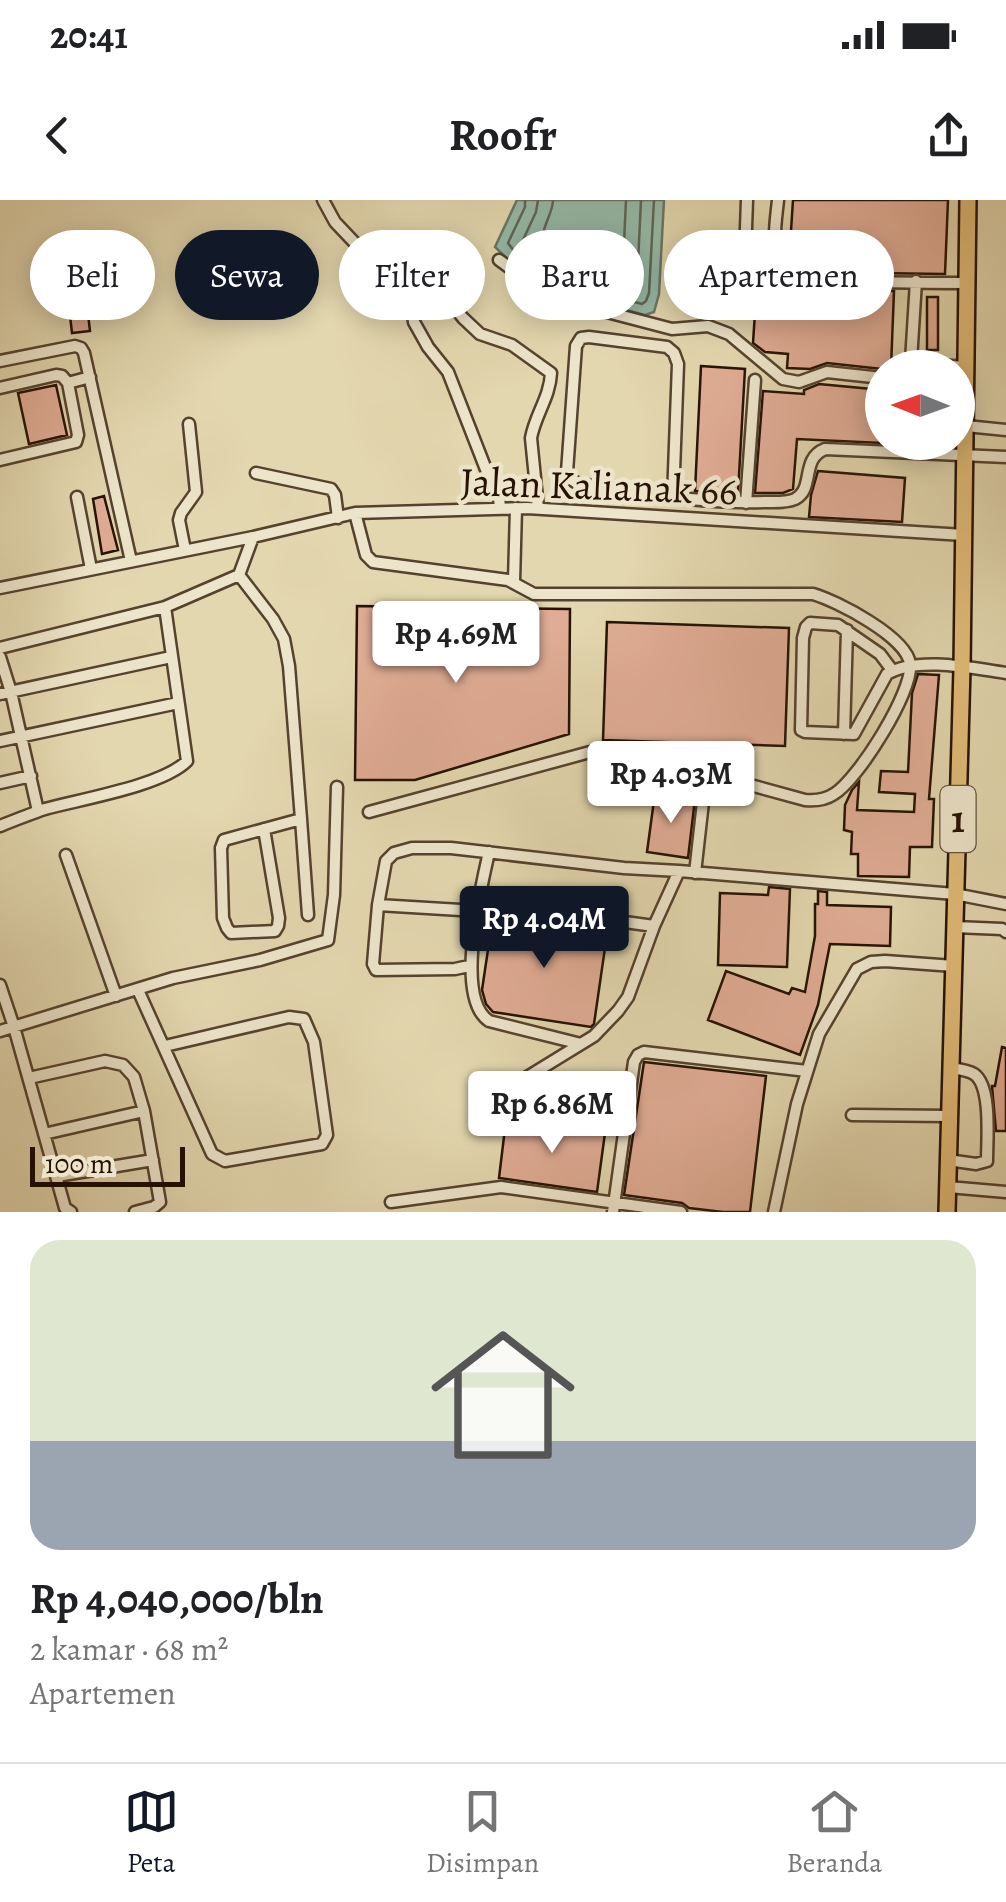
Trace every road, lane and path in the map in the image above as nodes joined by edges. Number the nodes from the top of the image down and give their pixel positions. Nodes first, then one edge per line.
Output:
1 (324, 200) edge
2 (746, 200) edge
3 (778, 200) edge
4 (968, 200) edge
5 (343, 230) edge
6 (745, 230) edge
7 (775, 230) edge
8 (498, 260) dead end
9 (894, 281) edge
10 (916, 281) junction
11 (966, 283) junction
12 (414, 320) edge
13 (465, 320) edge
14 (912, 350) edge
15 (965, 350) edge
16 (0, 361) edge
17 (865, 376) edge
18 (90, 378) junction
19 (756, 380) dead end
20 (68, 383) junction
21 (0, 388) edge
22 (189, 424) dead end
23 (975, 427) edge
24 (1006, 430) edge
25 (865, 451) edge
26 (975, 455) edge
27 (1006, 457) edge
28 (0, 460) edge
29 (966, 460) edge
30 (256, 472) dead end
31 (76, 497) dead end
32 (673, 498) junction
33 (746, 502) junction
34 (500, 508) junction
35 (516, 508) junction
36 (538, 508) junction
37 (355, 513) junction
38 (338, 518) junction
39 (964, 535) junction
40 (253, 537) junction
41 (185, 550) junction
42 (131, 561) junction
43 (91, 569) junction
44 (239, 575) junction
45 (514, 581) junction
46 (0, 588) edge
47 (165, 607) junction
48 (847, 630) junction
49 (0, 648) edge
50 (171, 657) junction
51 (0, 658) edge
52 (911, 666) junction
53 (962, 668) junction
54 (892, 670) junction
55 (1006, 673) edge
56 (5, 693) edge
57 (178, 703) junction
58 (844, 734) junction
59 (21, 736) junction
60 (0, 740) edge
61 (31, 776) junction
62 (0, 783) edge
63 (336, 787) dead end
64 (704, 802) dead end
65 (38, 811) junction
66 (369, 812) dead end
67 (302, 819) junction
68 (0, 826) edge
69 (264, 829) junction
70 (489, 852) junction
71 (66, 855) dead end
72 (679, 871) junction
73 (695, 873) junction
74 (955, 894) junction
75 (378, 904) junction
76 (1006, 904) edge
77 (478, 907) junction
78 (308, 915) dead end
79 (654, 926) junction
80 (956, 927) junction
81 (274, 931) junction
82 (1006, 932) edge
83 (279, 954) junction
84 (470, 966) junction
85 (954, 966) junction
86 (0, 985) edge
87 (138, 990) junction
88 (116, 996) junction
89 (14, 1026) junction
90 (0, 1031) edge
91 (581, 1044) junction
92 (165, 1046) junction
93 (950, 1068) junction
94 (807, 1071) junction
95 (28, 1078) junction
96 (480, 1106) dead end
97 (144, 1111) junction
98 (852, 1116) dead end
99 (949, 1116) junction
100 (44, 1134) junction
101 (153, 1160) junction
102 (948, 1160) junction
103 (57, 1176) junction
104 (948, 1187) junction
105 (1006, 1192) edge
106 (390, 1202) dead end
107 (614, 1207) edge
108 (71, 1212) edge
109 (134, 1212) edge
110 (682, 1212) edge
111 (774, 1212) edge
112 (947, 1212) edge

1 - 5 lane
2 - 6 lane
3 - 7 lane
4 - 11 highway, 1
8 - 17 lane
9 - 10 lane
10 - 11 lane
10 - 14 lane
11 - 15 highway, 1
12 - 34 lane
13 - 36 lane
16 - 18 lane
18 - 20 lane
18 - 42 lane
19 - 33 lane
20 - 21 lane
20 - 28 lane
22 - 41 lane
23 - 24 lane
25 - 33 lane
26 - 27 lane
29 - 39 highway, 1
30 - 38 lane
31 - 43 lane
32 - 32 lane
32 - 33 lane
34 - 35 lane, Jalan Kalianak 66
34 - 37 lane, Jalan Kalianak 66
35 - 36 lane, Jalan Kalianak 66
35 - 45 lane
36 - 39 lane, Jalan Kalianak 66
37 - 38 lane, Jalan Kalianak 66
37 - 45 lane
38 - 40 lane, Jalan Kalianak 66
39 - 53 highway, 1
40 - 41 lane, Jalan Kalianak 66
40 - 44 lane
41 - 42 lane, Jalan Kalianak 66
42 - 43 lane, Jalan Kalianak 66
43 - 46 lane, Jalan Kalianak 66
44 - 47 lane
44 - 67 lane
45 - 52 lane
47 - 49 lane
47 - 50 lane
48 - 54 lane
48 - 58 lane
48 - 58 lane
50 - 56 lane
50 - 57 lane
51 - 56 lane
52 - 53 lane
52 - 54 lane
52 - 66 lane
53 - 55 lane
53 - 74 highway, 1
54 - 58 lane
56 - 59 lane
57 - 59 lane
57 - 65 lane
59 - 60 lane
59 - 61 lane
61 - 62 lane
61 - 65 lane
63 - 83 lane
64 - 73 lane
65 - 68 lane
67 - 69 lane
67 - 78 lane
69 - 81 lane
69 - 81 lane
70 - 72 lane
70 - 75 lane
70 - 77 lane
71 - 88 lane
72 - 73 lane
72 - 79 lane
73 - 74 lane
74 - 76 lane
74 - 80 highway, 1
75 - 77 lane
75 - 84 lane
77 - 79 lane
77 - 84 lane
79 - 91 lane
80 - 82 lane
80 - 85 highway, 1
81 - 83 lane
83 - 87 lane
84 - 91 lane
85 - 93 highway, 1
85 - 94 lane
86 - 89 lane
87 - 88 lane
87 - 92 lane
88 - 89 lane
89 - 90 lane
89 - 95 lane
91 - 96 lane
92 - 92 lane
93 - 99 highway, 1
93 - 102 lane
94 - 107 lane
94 - 111 lane
95 - 97 lane
95 - 100 lane
97 - 100 lane
97 - 101 lane
98 - 99 lane
99 - 102 highway, 1
100 - 103 lane
101 - 103 lane
101 - 109 lane
102 - 104 highway, 1
103 - 108 lane
104 - 105 lane
104 - 112 highway, 1
106 - 107 lane
107 - 110 lane

